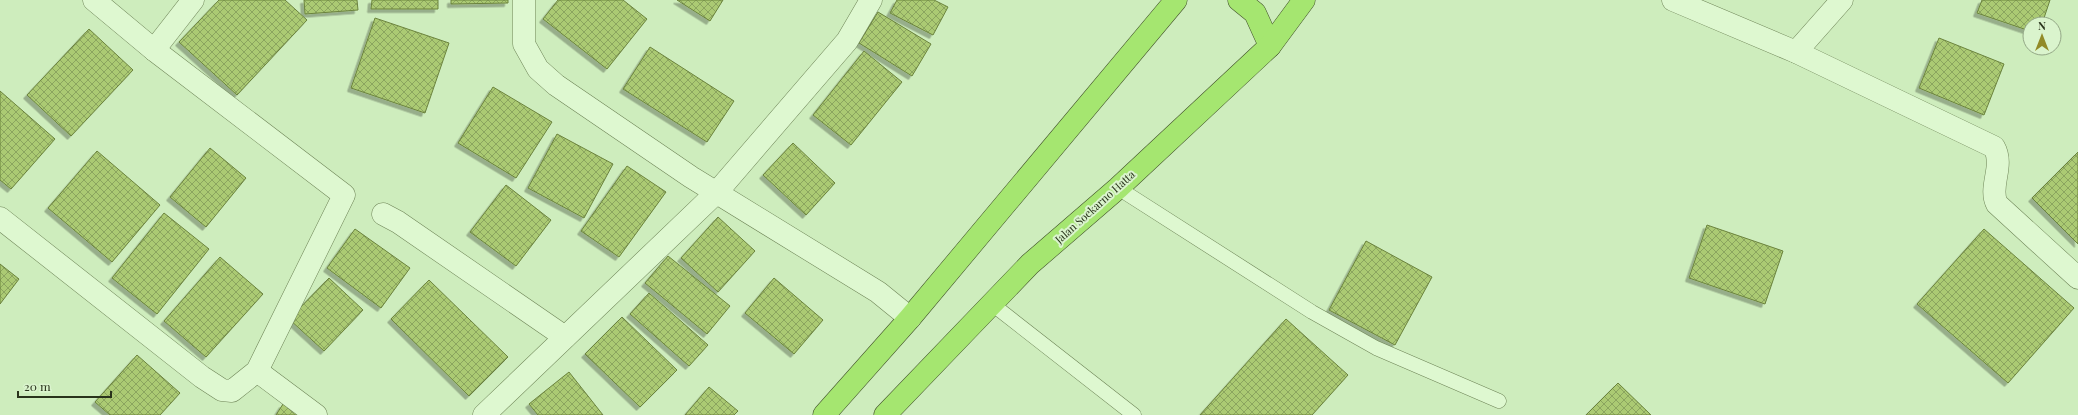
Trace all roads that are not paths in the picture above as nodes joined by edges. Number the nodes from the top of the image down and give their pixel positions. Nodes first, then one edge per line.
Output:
1 (94, 0) edge
2 (193, 0) edge
3 (524, 0) edge
4 (871, 0) edge
5 (1176, 0) edge
6 (1239, 0) edge
7 (1304, 0) edge
8 (1673, 0) edge
9 (1842, 0) edge
10 (1270, 46) junction
11 (154, 50) junction
12 (1796, 52) junction
13 (1118, 188) junction
14 (717, 192) junction
15 (383, 214) dead end
16 (0, 218) edge
17 (2078, 278) edge
18 (992, 304) junction
19 (910, 318) junction
20 (566, 337) junction
21 (257, 371) junction
22 (1499, 401) dead end
23 (316, 415) edge
24 (484, 415) edge
25 (824, 415) edge
26 (885, 415) edge
27 (1134, 415) edge

1 - 11 street
2 - 11 street
3 - 14 street
4 - 14 street
5 - 19 highway
6 - 10 highway
7 - 10 highway, Jalan Soekarno Hatta
8 - 12 street
9 - 12 street
10 - 13 highway, Jalan Soekarno Hatta
11 - 21 street
12 - 17 street
13 - 18 highway, Jalan Soekarno Hatta
13 - 22 lane
14 - 19 street
14 - 20 street
15 - 20 street
16 - 21 street
18 - 26 highway, Jalan Soekarno Hatta
18 - 27 lane
19 - 25 highway
20 - 24 street
21 - 23 street

